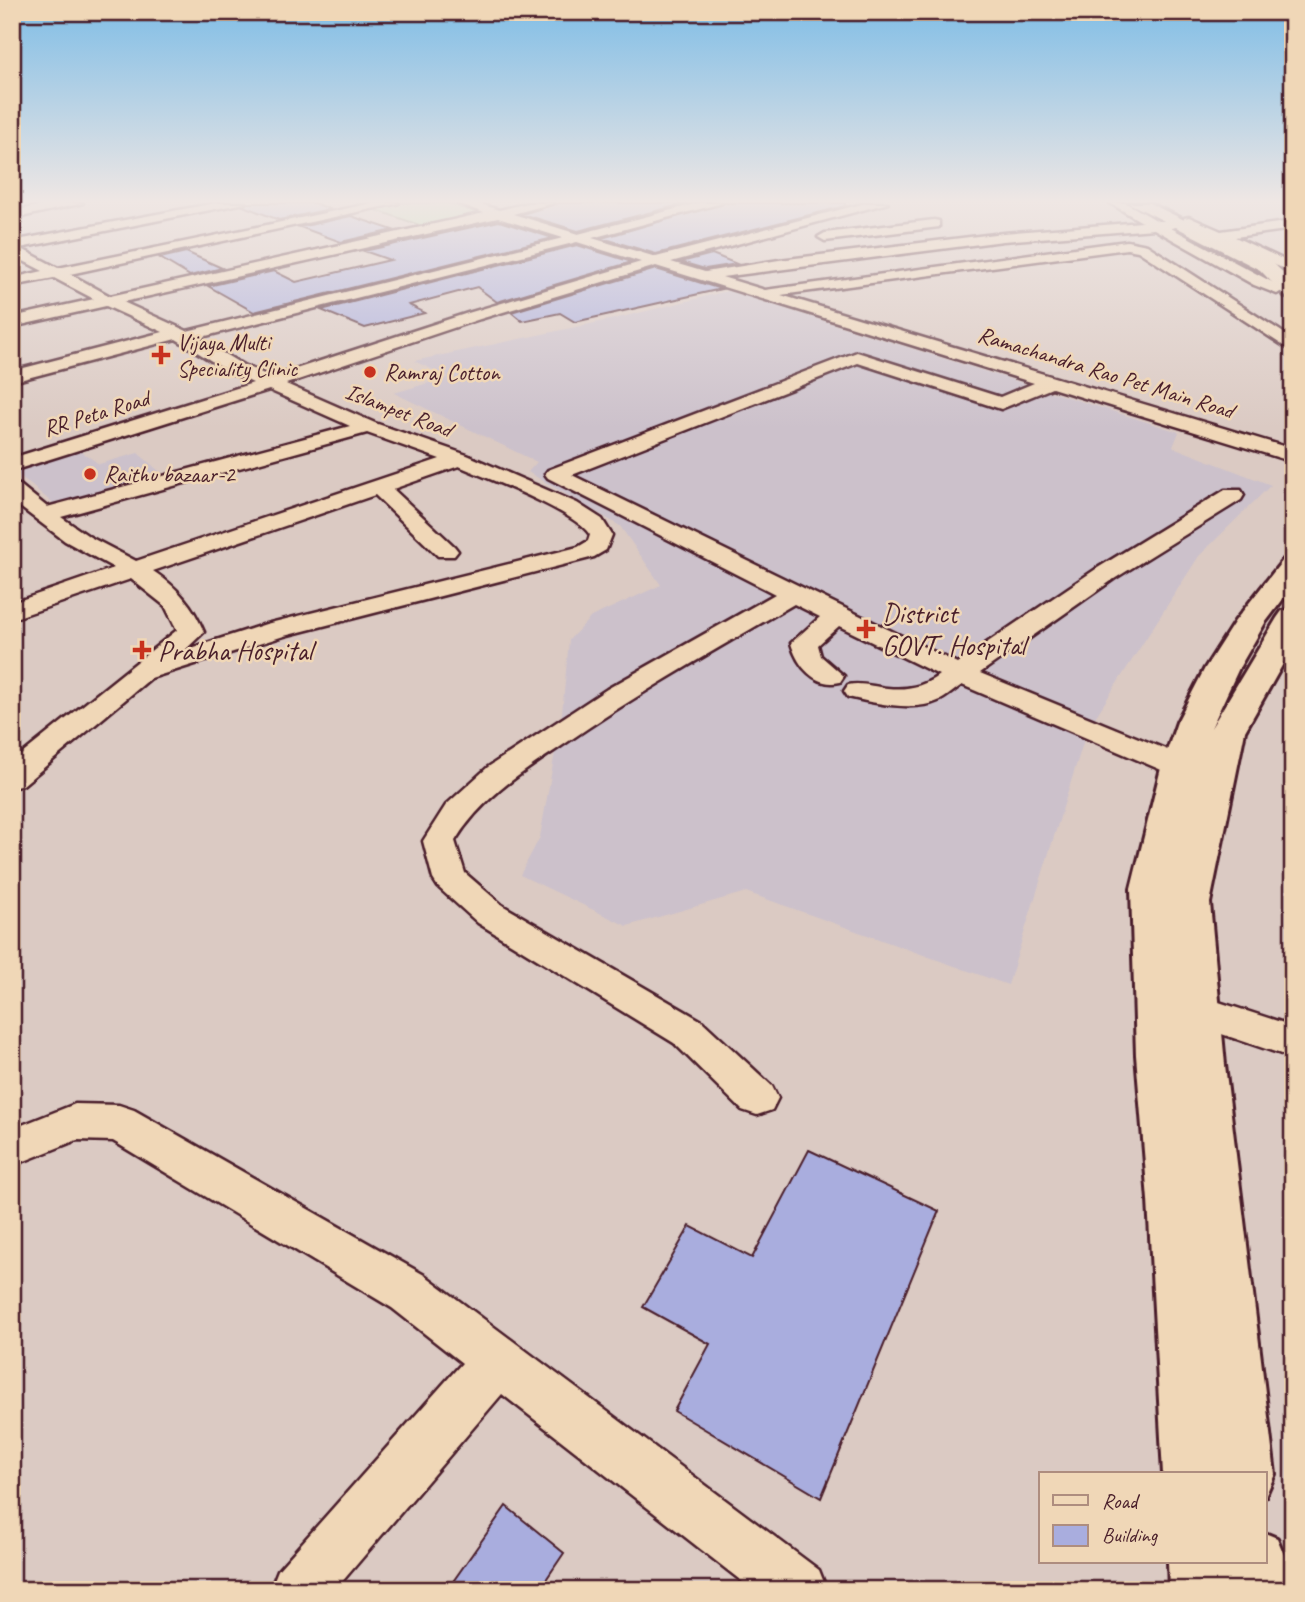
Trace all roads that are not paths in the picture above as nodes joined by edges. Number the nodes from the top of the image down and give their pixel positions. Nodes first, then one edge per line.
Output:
1 (32, 278) edge
2 (69, 278) edge
3 (212, 278) edge
4 (416, 278) edge
5 (601, 278) edge
6 (707, 278) edge
7 (877, 278) edge
8 (1187, 278) edge
9 (1252, 278) edge
10 (12, 282) edge
11 (1287, 288) edge
12 (760, 293) junction
13 (108, 301) junction
14 (12, 322) edge
15 (181, 335) junction
16 (1293, 347) edge
17 (12, 377) edge
18 (1053, 381) junction
19 (268, 383) junction
20 (368, 427) junction
21 (1293, 456) edge
22 (460, 459) junction
23 (12, 465) edge
24 (379, 487) junction
25 (12, 490) edge
26 (1233, 495) dead end
27 (44, 515) junction
28 (446, 551) dead end
29 (137, 570) junction
30 (1291, 583) edge
31 (793, 594) junction
32 (12, 611) edge
33 (836, 616) junction
34 (140, 673) junction
35 (958, 675) junction
36 (830, 676) dead end
37 (858, 691) dead end
38 (1198, 774) junction
39 (12, 778) edge
40 (1197, 1010) junction
41 (1284, 1039) dead end
42 (757, 1098) dead end
43 (12, 1149) edge
44 (498, 1360) junction
45 (1195, 1472) edge
46 (1243, 1472) edge
47 (1202, 1564) edge
48 (1252, 1564) edge
49 (298, 1590) edge
50 (799, 1590) edge
51 (1204, 1590) edge
52 (1256, 1590) edge

1 - 10 street
2 - 13 street, Islampet Road
3 - 13 street
4 - 15 street
5 - 19 street, RR Peta Road
6 - 12 street, Ramachandra Rao Pet Main Road
7 - 12 street
8 - 16 street
9 - 11 street
12 - 18 street, Ramachandra Rao Pet Main Road
13 - 14 street
13 - 15 street, Islampet Road
15 - 17 street
15 - 19 street, Islampet Road
18 - 21 street, Ramachandra Rao Pet Main Road
18 - 31 street
19 - 20 street, Islampet Road
19 - 23 street, RR Peta Road
20 - 22 street, Islampet Road
20 - 27 street
22 - 24 street
22 - 34 street, Islampet Road
24 - 28 street
24 - 29 street
25 - 27 street
26 - 35 street
27 - 29 street
29 - 32 street
29 - 34 street
30 - 38 main road
31 - 33 street
31 - 42 street
33 - 35 street
33 - 36 street
34 - 39 street
35 - 37 street
35 - 38 street
38 - 40 main road
38 - 45 main road
40 - 41 street
40 - 46 main road
43 - 44 street
44 - 49 street
44 - 50 street
47 - 51 main road
48 - 52 main road

